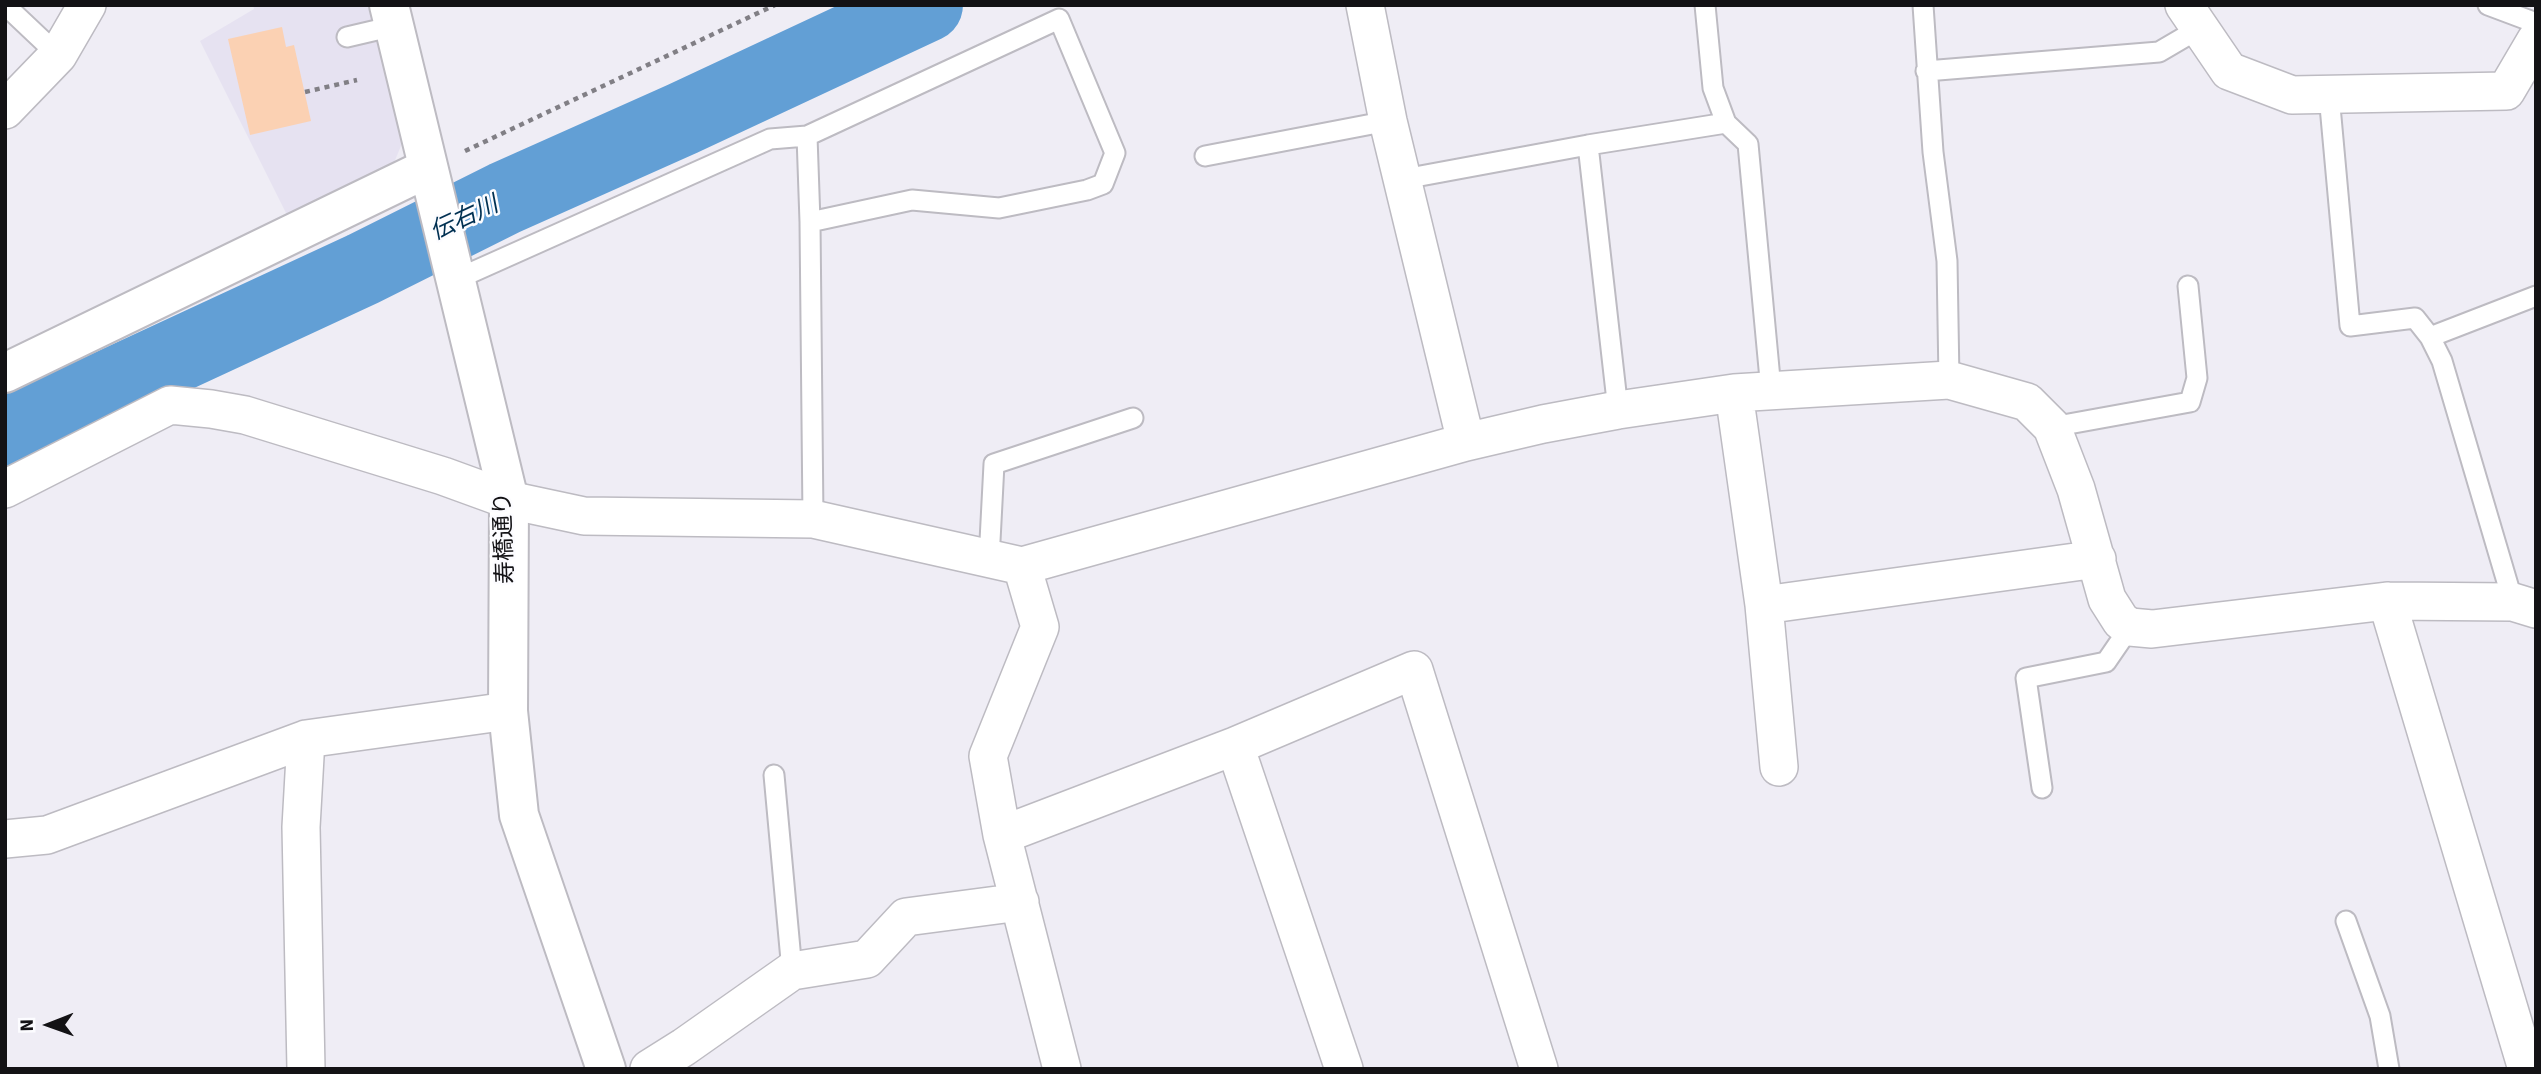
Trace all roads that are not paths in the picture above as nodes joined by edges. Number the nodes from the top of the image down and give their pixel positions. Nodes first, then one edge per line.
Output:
1 (5, 5) edge
2 (87, 5) edge
3 (1365, 5) edge
4 (1706, 5) edge
5 (1923, 5) edge
6 (2488, 5) edge
7 (392, 16) edge
8 (2192, 16) edge
9 (2536, 23) edge
10 (347, 37) dead end
11 (2536, 40) edge
12 (58, 55) junction
13 (1926, 71) junction
14 (2329, 96) junction
15 (5, 110) edge
16 (1388, 121) junction
17 (1726, 123) junction
18 (807, 136) junction
19 (1588, 145) junction
20 (1205, 156) dead end
21 (1404, 179) junction
22 (431, 180) junction
23 (810, 222) junction
24 (455, 272) junction
25 (2188, 286) dead end
26 (2536, 296) edge
27 (2430, 337) junction
28 (5, 373) edge
29 (1949, 380) junction
30 (1771, 390) junction
31 (1734, 393) junction
32 (1618, 410) junction
33 (1133, 418) dead end
34 (2052, 427) junction
35 (1466, 442) junction
36 (5, 489) edge
37 (509, 500) junction
38 (813, 519) junction
39 (2097, 559) junction
40 (1005, 563) junction
41 (2387, 601) junction
42 (1764, 605) junction
43 (2524, 606) edge
44 (2130, 627) junction
45 (508, 710) junction
46 (306, 739) junction
47 (1235, 746) junction
48 (1779, 767) dead end
49 (774, 775) dead end
50 (2042, 788) dead end
51 (1002, 835) junction
52 (5, 839) edge
53 (1020, 902) junction
54 (2346, 921) dead end
55 (792, 971) junction
56 (306, 1069) edge
57 (606, 1069) edge
58 (649, 1069) edge
59 (1062, 1069) edge
60 (1344, 1069) edge
61 (1539, 1069) edge
62 (2389, 1069) edge
63 (2527, 1069) edge

1 - 12 lane
2 - 12 street
3 - 16 street
4 - 17 lane
5 - 13 lane
6 - 9 lane
7 - 10 lane
7 - 22 street, 寿橋通り
8 - 13 lane
8 - 14 street
11 - 14 street
12 - 15 street
13 - 29 lane
14 - 27 lane
16 - 20 lane
16 - 21 street
17 - 19 lane
17 - 30 lane
18 - 23 lane
18 - 23 lane
18 - 24 lane
19 - 21 lane
19 - 32 lane
21 - 35 street
22 - 24 street, 寿橋通り
22 - 28 street
23 - 38 lane
24 - 37 street, 寿橋通り
25 - 34 lane
26 - 27 lane
27 - 43 lane
29 - 30 street
29 - 34 street
30 - 31 street
31 - 32 street
31 - 42 street
32 - 35 street
33 - 40 lane
34 - 39 street
35 - 40 street
36 - 37 street
37 - 38 street
37 - 45 street, 寿橋通り
38 - 40 street
39 - 42 street
39 - 44 street
40 - 51 street
41 - 43 street
41 - 44 street
41 - 63 street
42 - 48 street
44 - 50 lane
45 - 46 street
45 - 57 street, 寿橋通り
46 - 52 street
46 - 56 street
47 - 51 street
47 - 60 street
47 - 61 street
49 - 55 lane
51 - 53 street
53 - 55 street
53 - 59 street
54 - 62 lane
55 - 58 street

